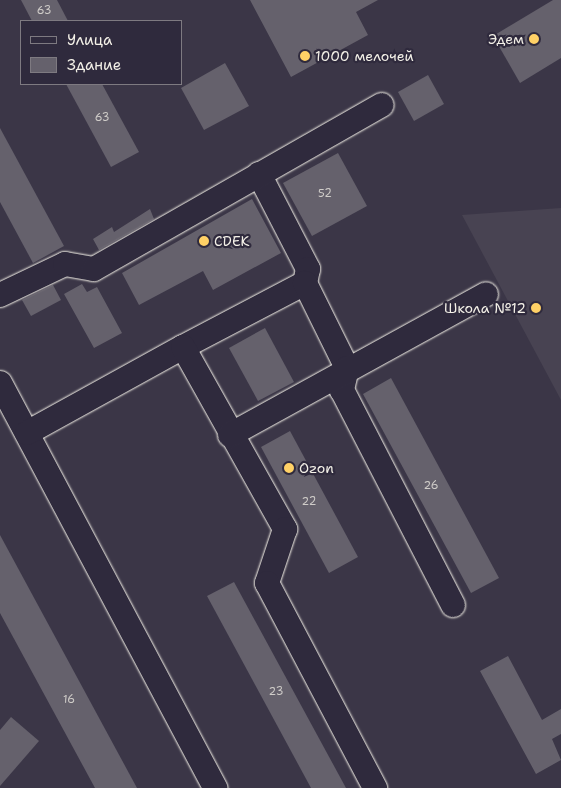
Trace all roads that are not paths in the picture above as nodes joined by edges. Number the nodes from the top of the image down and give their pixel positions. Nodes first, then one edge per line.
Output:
1 (382, 105) dead end
2 (260, 174) junction
3 (305, 283) junction
4 (486, 294) dead end
5 (0, 296) edge
6 (183, 347) junction
7 (348, 368) junction
8 (0, 383) edge
9 (27, 433) junction
10 (230, 435) junction
11 (453, 604) dead end
12 (215, 788) edge
13 (375, 788) edge

1 - 2 street
2 - 3 street
2 - 5 street
3 - 6 street
3 - 7 street
4 - 7 street
6 - 9 street
6 - 10 street
7 - 10 street
7 - 11 street
8 - 9 street
9 - 12 street
10 - 13 street

